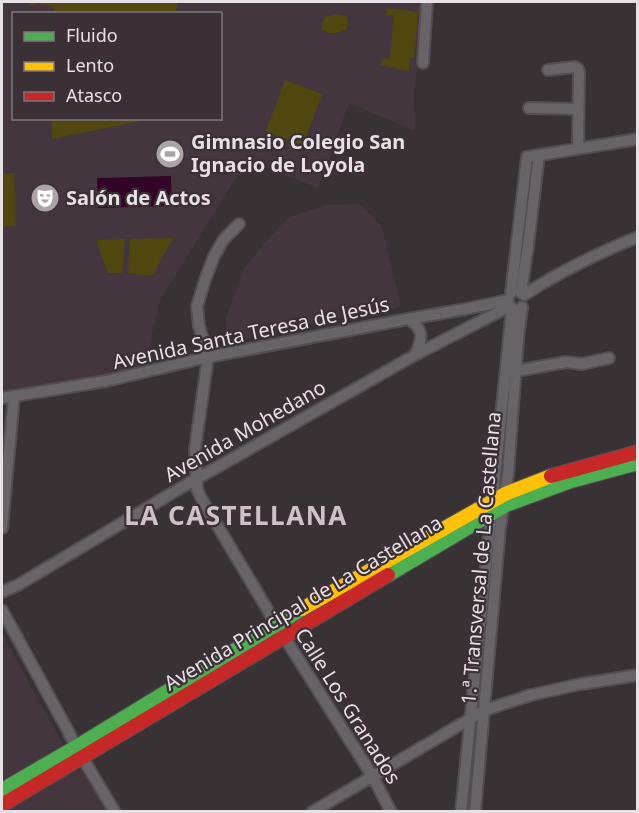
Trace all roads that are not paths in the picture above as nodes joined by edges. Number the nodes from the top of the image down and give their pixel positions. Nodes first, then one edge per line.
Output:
1 (427, 2) edge
2 (423, 63) dead end
3 (548, 70) dead end
4 (529, 108) dead end
5 (578, 109) junction
6 (638, 139) edge
7 (578, 148) junction
8 (539, 155) junction
9 (239, 224) dead end
10 (638, 237) edge
11 (515, 300) junction
12 (408, 319) junction
13 (415, 355) junction
14 (208, 357) junction
15 (609, 358) dead end
16 (516, 371) junction
17 (14, 396) junction
18 (2, 398) edge
19 (638, 452) edge
20 (638, 463) edge
21 (196, 480) junction
22 (498, 504) junction
23 (2, 528) edge
24 (2, 592) edge
25 (2, 610) edge
26 (276, 624) junction
27 (284, 636) junction
28 (638, 675) edge
29 (485, 710) junction
30 (471, 718) junction
31 (79, 752) junction
32 (372, 777) junction
33 (2, 790) edge
34 (2, 805) edge
35 (115, 812) edge
36 (312, 812) edge
37 (391, 812) edge
38 (461, 812) edge
39 (475, 812) edge

1 - 2 street
3 - 5 street
4 - 5 street
5 - 7 street
6 - 7 street
7 - 8 street
8 - 11 street, 1.ª Transversal de La Castellana
8 - 11 street, 1.ª Transversal de La Castellana
9 - 14 street, Calle Los Granados
10 - 11 street, Avenida Mohedano
11 - 12 street, Avenida Santa Teresa de Jesús
11 - 13 street, Avenida Mohedano
11 - 16 street, 1.ª Transversal de La Castellana
11 - 22 street, 1.ª Transversal de La Castellana
12 - 13 street
12 - 14 street, Avenida Santa Teresa de Jesús
13 - 21 street, Avenida Mohedano
14 - 17 street, Avenida Santa Teresa de Jesús
14 - 21 street, Calle Los Granados
15 - 16 street
16 - 22 street, 1.ª Transversal de La Castellana
17 - 18 street, Avenida Santa Teresa de Jesús
17 - 23 street
19 - 22 street, Avenida Principal de La Castellana
20 - 22 street, Avenida Principal de La Castellana
21 - 24 street, Avenida Mohedano
21 - 26 street, Calle Los Granados
22 - 26 street, Avenida Principal de La Castellana
22 - 27 street, Avenida Principal de La Castellana
22 - 29 street, 1.ª Transversal de La Castellana
22 - 30 street, 1.ª Transversal de La Castellana
25 - 31 street
26 - 27 street, Calle Los Granados
26 - 31 street, Avenida Principal de La Castellana
27 - 31 street, Avenida Principal de La Castellana
27 - 32 street, Calle Los Granados
28 - 29 street
29 - 30 street
29 - 39 street, 1.ª Transversal de La Castellana
30 - 32 street
30 - 38 street, 1.ª Transversal de La Castellana
31 - 33 street, Avenida Principal de La Castellana
31 - 34 street, Avenida Principal de La Castellana
31 - 35 street
32 - 36 street
32 - 37 street, Calle Los Granados

